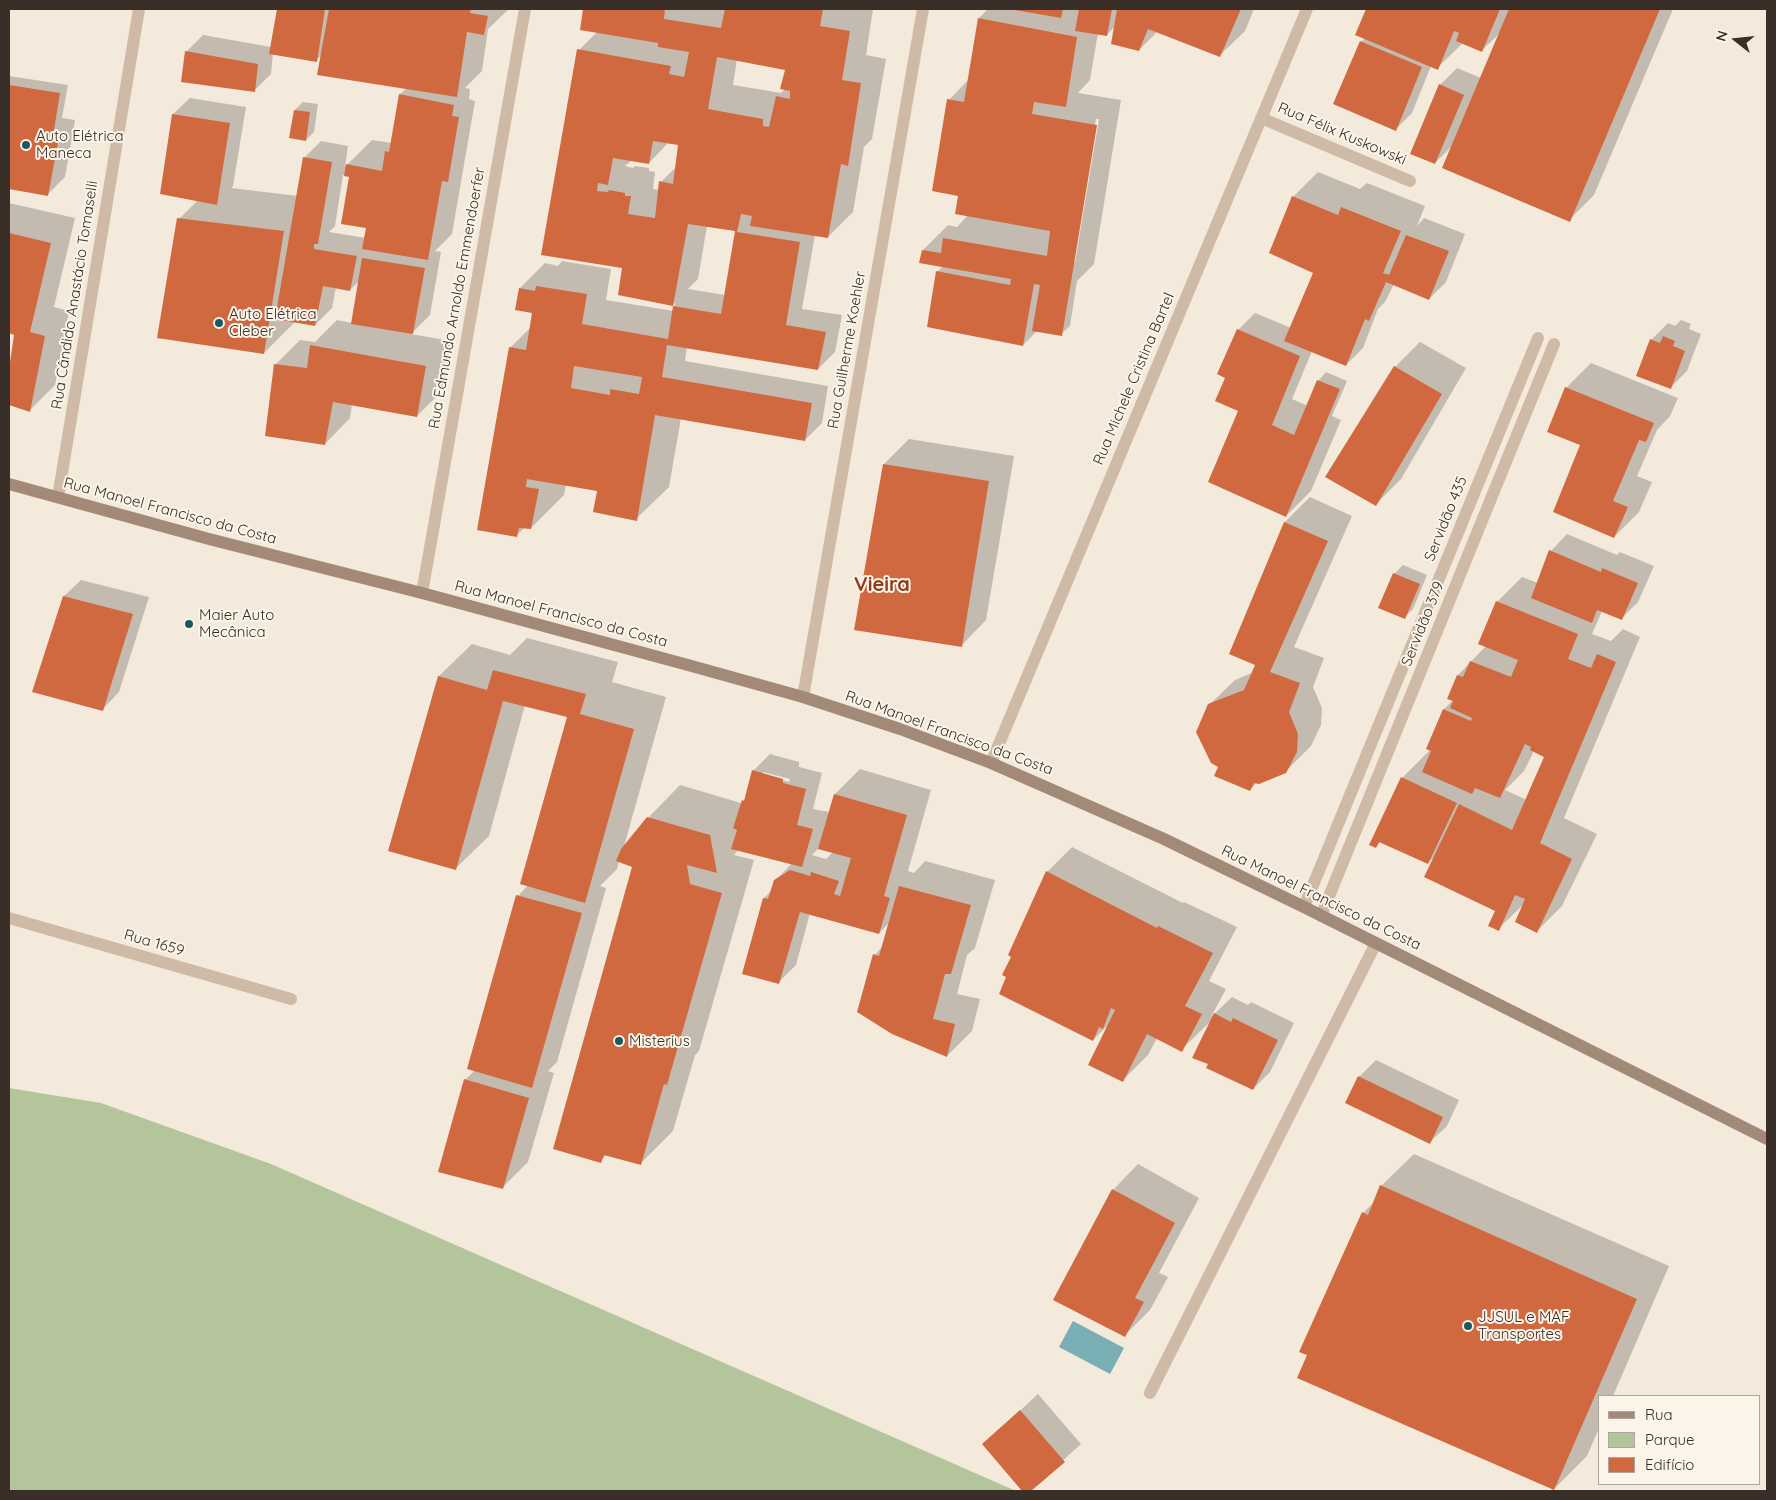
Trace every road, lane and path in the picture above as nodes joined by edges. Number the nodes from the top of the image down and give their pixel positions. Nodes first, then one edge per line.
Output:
1 (140, 9) edge
2 (525, 9) edge
3 (923, 9) edge
4 (1307, 9) edge
5 (1262, 118) junction
6 (1410, 181) dead end
7 (1538, 338) dead end
8 (1554, 344) dead end
9 (9, 484) edge
10 (58, 497) junction
11 (422, 593) junction
12 (803, 697) junction
13 (991, 763) junction
14 (1304, 907) junction
15 (1321, 916) junction
16 (9, 918) edge
17 (1376, 943) junction
18 (291, 999) dead end
19 (1767, 1139) edge
20 (1150, 1393) dead end

1 - 10 street, Rua Cândido Anastácio Tomaselli
2 - 11 street, Rua Edmundo Arnoldo Emmendoerfer
3 - 12 street, Rua Guilherme Koehler
4 - 5 street, Rua Michele Cristina Bartel
5 - 6 street, Rua Félix Kuskowski
5 - 13 street, Rua Michele Cristina Bartel
7 - 14 street, Servidão 435
8 - 15 street, Servidão 379
9 - 10 main road, Rua Manoel Francisco da Costa
10 - 11 main road, Rua Manoel Francisco da Costa
11 - 12 main road, Rua Manoel Francisco da Costa
12 - 13 main road, Rua Manoel Francisco da Costa
13 - 14 main road, Rua Manoel Francisco da Costa
14 - 15 main road, Rua Manoel Francisco da Costa
15 - 17 main road, Rua Manoel Francisco da Costa
16 - 18 street, Rua 1659
17 - 19 main road, Rua Manoel Francisco da Costa
17 - 20 street

